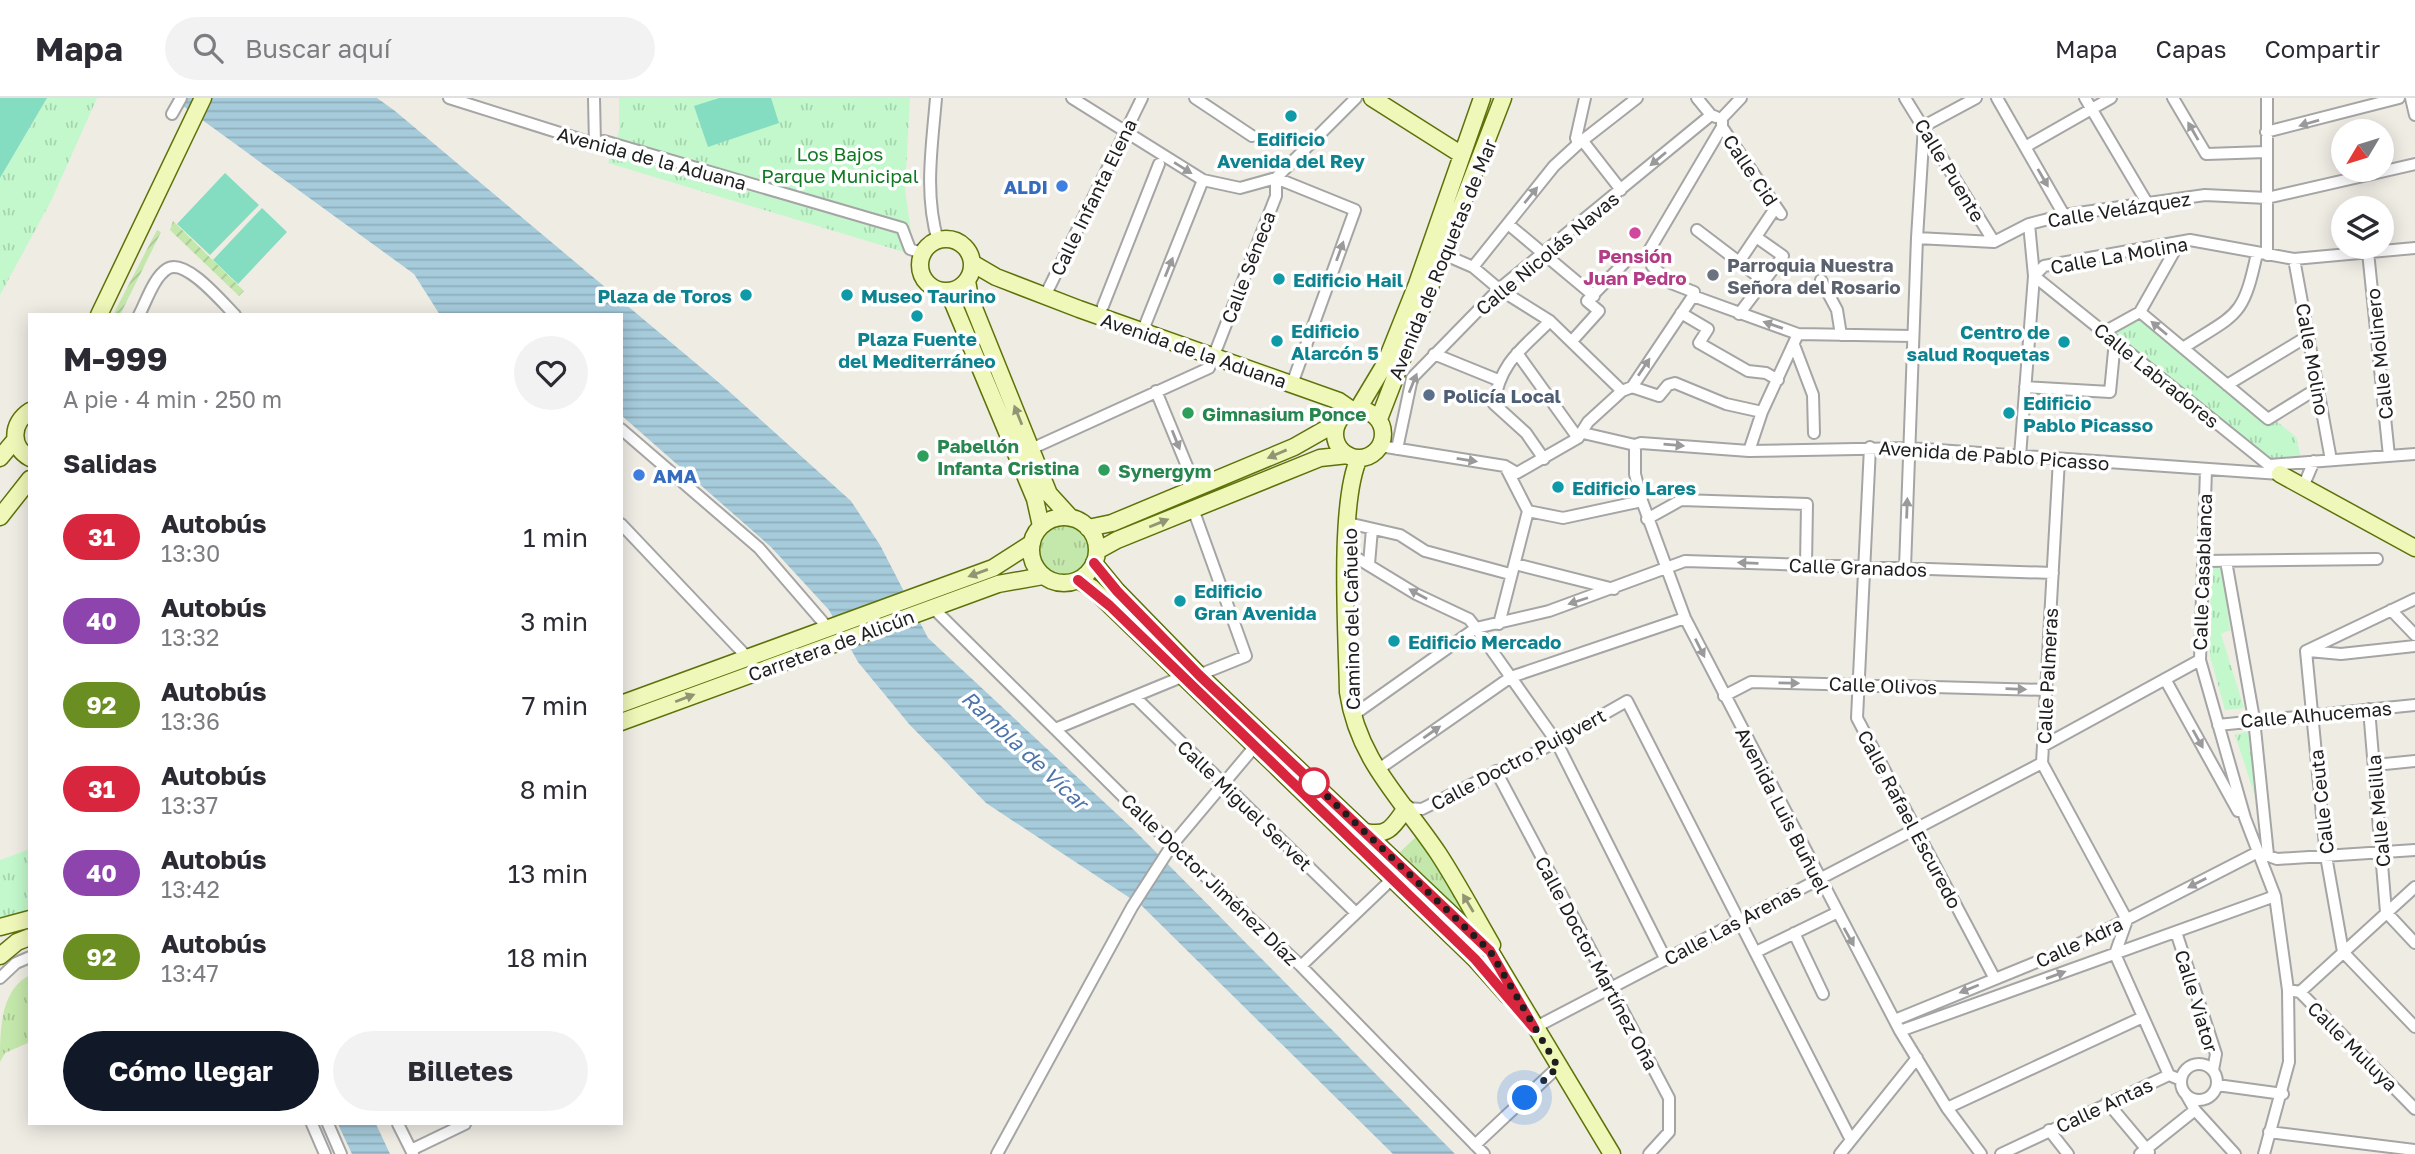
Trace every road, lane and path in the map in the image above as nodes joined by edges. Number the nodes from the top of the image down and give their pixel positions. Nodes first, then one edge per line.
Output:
1 (181, 98) edge
2 (203, 98) edge
3 (449, 98) edge
4 (594, 98) edge
5 (936, 98) edge
6 (1072, 98) edge
7 (1142, 98) edge
8 (1195, 98) edge
9 (1356, 98) edge
10 (1372, 98) edge
11 (1482, 98) edge
12 (1503, 98) edge
13 (1585, 98) edge
14 (1637, 98) edge
15 (1697, 98) edge
16 (1741, 98) edge
17 (1905, 98) edge
18 (1976, 98) edge
19 (1997, 98) edge
20 (2085, 98) edge
21 (2111, 98) edge
22 (2174, 98) edge
23 (2267, 98) edge
24 (2399, 98) edge
25 (2411, 98) edge
26 (2092, 109) junction
27 (172, 114) dead end
28 (2415, 115) edge
29 (1718, 120) junction
30 (1924, 126) junction
31 (1126, 130) junction
32 (2266, 132) junction
33 (1252, 136) dead end
34 (1580, 142) junction
35 (595, 144) junction
36 (2025, 147) junction
37 (2266, 152) junction
38 (1462, 155) junction
39 (1158, 164) dead end
40 (2415, 164) edge
41 (1276, 178) junction
42 (1203, 180) junction
43 (1621, 190) junction
44 (2267, 198) junction
45 (2146, 201) junction
46 (2064, 215) junction
47 (1508, 224) junction
48 (2029, 225) junction
49 (1696, 230) dead end
50 (1756, 237) junction
51 (1917, 238) junction
52 (938, 241) junction
53 (1994, 242) junction
54 (2179, 243) junction
55 (2415, 248) edge
56 (2394, 250) edge
57 (1546, 253) junction
58 (924, 254) junction
59 (1443, 254) junction
60 (2262, 254) junction
61 (2331, 256) edge
62 (2294, 259) junction
63 (2369, 259) edge
64 (1626, 261) dead end
65 (1739, 262) junction
66 (1473, 267) junction
67 (969, 273) junction
68 (2034, 276) junction
69 (1821, 280) dead end
70 (1764, 281) junction
71 (1499, 289) junction
72 (948, 291) junction
73 (1045, 296) junction
74 (1594, 296) junction
75 (1693, 296) junction
76 (1103, 306) dead end
77 (2140, 312) junction
78 (100, 313) edge
79 (140, 313) edge
80 (233, 313) edge
81 (1681, 313) junction
82 (1739, 314) junction
83 (1550, 321) junction
84 (1143, 330) junction
85 (2104, 332) junction
86 (1798, 334) junction
87 (1841, 335) junction
88 (1913, 336) junction
89 (2308, 337) junction
90 (1573, 341) junction
91 (2115, 341) junction
92 (1794, 345) junction
93 (2183, 348) junction
94 (1517, 353) junction
95 (1434, 354) junction
96 (1213, 355) junction
97 (1498, 380) junction
98 (1778, 380) junction
99 (1292, 384) junction
100 (2227, 385) junction
101 (2025, 387) junction
102 (2318, 388) junction
103 (1627, 389) junction
104 (1156, 391) junction
105 (1355, 410) junction
106 (1762, 412) junction
107 (28, 413) edge
108 (1379, 419) junction
109 (1338, 422) junction
110 (623, 431) edge
111 (1815, 432) dead end
112 (1581, 436) junction
113 (15, 440) junction
114 (1635, 445) junction
115 (1380, 446) junction
116 (1870, 447) junction
117 (1909, 448) junction
118 (1031, 449) junction
119 (1397, 449) junction
120 (1749, 451) junction
121 (2415, 454) edge
122 (28, 456) edge
123 (1353, 456) junction
124 (2020, 456) junction
125 (2389, 456) junction
126 (0, 458) edge
127 (1544, 459) junction
128 (2059, 459) junction
129 (2331, 460) junction
130 (2314, 461) junction
131 (1505, 466) junction
132 (2206, 469) junction
133 (2275, 470) junction
134 (28, 482) edge
135 (2303, 487) junction
136 (1196, 488) junction
137 (1642, 501) junction
138 (1193, 509) junction
139 (1528, 511) junction
140 (0, 517) edge
141 (1071, 518) junction
142 (1647, 519) junction
143 (1348, 523) junction
144 (623, 526) edge
145 (1041, 526) junction
146 (1088, 528) junction
147 (1372, 529) junction
148 (2389, 537) junction
149 (1032, 542) junction
150 (2415, 548) edge
151 (1348, 552) junction
152 (1096, 557) junction
153 (2415, 557) edge
154 (2377, 559) dead end
155 (2203, 561) junction
156 (2226, 561) junction
157 (1369, 564) junction
158 (1806, 565) junction
159 (1865, 567) junction
160 (1664, 568) junction
161 (1905, 568) junction
162 (1512, 569) junction
163 (2053, 573) junction
164 (1043, 576) junction
165 (1078, 580) junction
166 (1615, 589) junction
167 (2415, 599) edge
168 (929, 609) junction
169 (2391, 610) junction
170 (1685, 618) junction
171 (1499, 624) junction
172 (1476, 628) junction
173 (831, 635) junction
174 (2415, 635) edge
175 (2415, 646) edge
176 (2306, 651) junction
177 (748, 658) junction
178 (2200, 660) junction
179 (1191, 676) junction
180 (1511, 677) junction
181 (2165, 679) junction
182 (1859, 684) junction
183 (2046, 690) junction
184 (1724, 696) junction
185 (1135, 698) junction
186 (623, 703) edge
187 (2415, 705) edge
188 (2369, 709) junction
189 (2313, 714) junction
190 (1352, 716) junction
191 (2254, 719) junction
192 (623, 721) edge
193 (2218, 724) junction
194 (1055, 729) junction
195 (1556, 741) junction
196 (1256, 745) junction
197 (2043, 746) junction
198 (2415, 761) edge
199 (2042, 763) junction
200 (2375, 765) junction
201 (1376, 771) junction
202 (1496, 771) junction
203 (1223, 783) junction
204 (1406, 808) junction
205 (1914, 829) junction
206 (1366, 832) junction
207 (2252, 836) junction
208 (1170, 848) junction
209 (2411, 850) edge
210 (2382, 852) junction
211 (2263, 853) junction
212 (2326, 856) junction
213 (2415, 860) edge
214 (1392, 879) junction
215 (1819, 879) junction
216 (2415, 887) edge
217 (2276, 896) junction
218 (2386, 912) junction
219 (1836, 913) junction
220 (1356, 914) junction
221 (2127, 919) junction
222 (28, 920) edge
223 (1740, 920) junction
224 (0, 927) edge
225 (2176, 932) junction
226 (1794, 933) junction
227 (28, 938) edge
228 (2415, 943) edge
229 (1756, 952) junction
230 (2343, 952) junction
231 (2115, 954) junction
232 (0, 956) edge
233 (28, 958) edge
234 (1666, 960) junction
235 (1301, 966) junction
236 (0, 978) edge
237 (1995, 979) junction
238 (1511, 985) junction
239 (1610, 987) junction
240 (2288, 990) junction
241 (2300, 992) junction
242 (1824, 994) dead end
243 (2143, 1017) junction
244 (1895, 1020) junction
245 (2415, 1027) edge
246 (1534, 1028) junction
247 (1900, 1031) junction
248 (1917, 1058) junction
249 (1558, 1067) junction
250 (2213, 1070) junction
251 (2169, 1075) junction
252 (2181, 1080) junction
253 (2217, 1086) junction
254 (2283, 1094) junction
255 (2187, 1096) junction
256 (2107, 1102) junction
257 (1947, 1108) junction
258 (2415, 1109) edge
259 (2195, 1110) junction
260 (312, 1125) edge
261 (328, 1125) edge
262 (398, 1125) edge
263 (463, 1125) edge
264 (2049, 1130) junction
265 (2269, 1132) junction
266 (1851, 1140) junction
267 (1475, 1145) junction
268 (2383, 1150) edge
269 (2415, 1150) edge
270 (1974, 1151) edge
271 (412, 1152) edge
272 (2146, 1152) edge
273 (325, 1154) edge
274 (341, 1154) edge
275 (997, 1154) edge
276 (1484, 1154) edge
277 (1612, 1154) edge
278 (1649, 1154) edge
279 (1840, 1154) edge
280 (2001, 1154) edge
281 (2068, 1154) edge
282 (2235, 1154) edge
283 (2264, 1154) edge

1 - 27 street
2 - 78 main road
3 - 35 street, Avenida de la Aduana
4 - 35 street
5 - 52 street
6 - 31 street
7 - 31 street, Calle Infanta Elena
8 - 33 street
9 - 41 street
10 - 38 main road
11 - 38 main road, Avenida de Roquetas de Mar
12 - 59 main road, Avenida de Roquetas de Mar
13 - 34 street
14 - 34 street
15 - 29 street, Calle Cid
16 - 29 street
17 - 30 street, Calle Puente
18 - 30 street
19 - 36 street
20 - 26 street
21 - 26 street
37 -> 22 street
23 - 32 street
24 -> 32 street
25 - 28 street
26 - 36 street
26 - 45 street
29 -> 43 street, Calle Nicolás Navas
29 - 50 street, Calle Cid
29 - 75 street
30 - 51 street
30 - 53 street, Calle Puente
31 -> 42 street
31 - 73 street, Calle Infanta Elena
32 - 37 street
34 - 43 street
47 -> 34 street
35 - 58 street, Avenida de la Aduana
36 -> 46 street
37 - 44 street
38 - 105 main road, Avenida de Roquetas de Mar
39 - 76 street
40 - 44 street, Calle Velázquez
41 - 42 street
41 - 96 street, Calle Séneca
99 -> 41 street
84 -> 42 street
43 - 57 street, Calle Nicolás Navas
44 - 45 street, Calle Velázquez
44 - 60 street
45 - 46 street, Calle Velázquez
46 - 48 street, Calle Velázquez
47 - 57 street
47 - 66 street
48 - 53 street, Calle Velázquez
48 - 68 street
49 - 65 street
50 - 65 street
50 - 70 street
51 - 53 street
51 - 88 street
52 - 58 main road
52 - 67 main road
54 - 60 street, Calle La Molina
54 - 68 street, Calle La Molina
54 - 77 street
55 - 56 street, Calle La Molina
57 - 71 street, Calle Nicolás Navas
57 - 74 street
58 - 72 main road
59 - 66 street
59 - 108 main road, Avenida de Roquetas de Mar
60 - 62 street, Calle La Molina
60 - 93 street
61 - 62 street, Calle La Molina
62 - 89 street, Calle Molino
63 - 125 street, Calle Molinero
64 - 74 street
65 - 70 street
66 - 71 street
67 - 72 main road
67 - 73 main road, Avenida de la Aduana
118 -> 67 main road
68 - 85 street, Calle Labradores
68 - 101 street
69 - 87 street
70 - 82 street
71 - 83 street
71 - 95 street, Calle Nicolás Navas
72 - 145 main road
73 - 84 main road, Avenida de la Aduana
74 - 90 street
75 - 81 street
75 - 82 street
77 - 85 street
93 -> 77 street
79 - 80 street
81 - 98 street
103 -> 81 street
86 -> 82 street
83 - 90 street
83 - 94 street
84 - 96 main road, Avenida de la Aduana
85 - 91 street, Calle Labradores
86 - 87 street
86 - 92 street
87 - 88 street
88 - 117 street
89 - 100 street
89 - 102 street, Calle Molino
90 - 103 street
91 - 101 street
91 - 133 street, Calle Labradores
92 - 98 street
92 - 111 street
93 - 100 street
94 - 97 street
94 - 112 street
95 - 97 street
119 -> 95 street, Calle Nicolás Navas
96 - 99 main road, Avenida de la Aduana
96 - 104 street
97 - 127 street
98 - 106 street
99 - 105 main road, Avenida de la Aduana
100 - 102 street
101 - 124 street
102 - 129 street, Calle Molino
103 - 106 street
103 - 112 street
104 - 118 street
104 -> 136 street
105 - 108 main road
105 - 109 main road
106 - 120 street
107 - 113 main road
108 - 115 main road
109 - 123 main road
109 -> 136 main road
110 - 173 street
112 - 114 street, Avenida de Pablo Picasso
112 - 127 street
113 - 122 main road
113 - 126 main road
114 -> 120 street, Avenida de Pablo Picasso
114 - 137 street, Avenida Luis Buñuel
115 - 119 street
115 - 123 main road
116 - 117 street, Avenida de Pablo Picasso
116 - 120 street, Avenida de Pablo Picasso
116 - 159 street, Calle Rafael Escuredo
117 - 124 street, Avenida de Pablo Picasso
161 -> 117 street
118 - 141 main road
119 -> 131 street
121 - 125 street
123 - 138 main road
123 - 143 main road, Camino del Cañuelo
124 - 128 street, Avenida de Pablo Picasso
125 - 129 street
127 - 131 street
128 - 132 street, Avenida de Pablo Picasso
128 - 163 street, Calle Palmeras
129 - 130 street
130 - 133 street
130 - 135 street
131 - 139 street
132 - 133 street, Avenida de Pablo Picasso
132 - 155 street, Calle Casablanca
133 - 135 main road, Avenida de Pablo Picasso
134 - 140 main road
135 - 148 main road, Avenida de Pablo Picasso
136 - 146 main road
137 - 139 street
137 - 142 street, Avenida Luis Buñuel
152 -> 138 main road
138 - 179 street
139 - 162 street
141 - 145 main road
141 - 146 main road
142 - 158 street
142 - 160 street, Avenida Luis Buñuel
143 - 147 street
143 - 151 main road, Camino del Cañuelo
144 - 177 street
145 - 149 main road
146 - 152 main road
147 - 157 street
147 - 162 street
148 - 150 main road, Avenida de Pablo Picasso
148 - 153 main road, Avenida de Pablo Picasso
149 - 164 main road
149 -> 173 main road, Carretera de Alicún
151 - 157 street
151 - 190 main road, Camino del Cañuelo
152 - 165 main road
152 - 179 main road
154 - 156 street
155 - 156 street
155 - 178 street, Calle Casablanca
156 - 191 street
172 -> 157 street
158 - 159 street, Calle Granados
158 -> 160 street, Calle Granados
159 - 161 street, Calle Granados
159 - 182 street, Calle Rafael Escuredo
160 - 166 street, Calle Granados
160 - 170 street, Avenida Luis Buñuel
161 - 163 street, Calle Granados
162 - 166 street
162 - 171 street
163 - 183 street, Calle Palmeras
164 - 165 main road
164 - 168 main road, Carretera de Alicún
165 - 179 main road
166 -> 171 street, Calle Granados
167 - 169 street
168 - 173 main road, Carretera de Alicún
168 - 194 street, Calle Doctor Jiménez Díaz
169 - 174 street
169 - 176 street
170 - 180 street
170 -> 184 street, Avenida Luis Buñuel
171 - 172 street, Calle Granados
172 - 180 street
172 - 190 street
173 - 177 main road, Carretera de Alicún
192 -> 173 main road, Carretera de Alicún
175 - 176 street
176 - 189 street, Calle Ceuta
177 - 186 main road, Carretera de Alicún
178 - 181 street
178 - 193 street, Calle Casablanca
179 - 185 street
179 - 196 main road
179 - 206 main road
180 - 195 street
201 -> 180 street
181 - 197 street
181 -> 207 street, Calle Casablanca
182 -> 183 street, Calle Olivos
184 -> 182 street, Calle Olivos
182 - 205 street, Calle Rafael Escuredo
183 - 197 street, Calle Palmeras
184 - 215 street, Avenida Luis Buñuel
185 - 194 street
185 - 203 street, Calle Miguel Servet
187 - 188 street, Calle Alhucemas
188 - 189 street, Calle Alhucemas
188 - 200 street, Calle Melilla
189 - 191 street, Calle Alhucemas
189 - 212 street, Calle Ceuta
190 - 201 main road, Camino del Cañuelo
191 - 193 street, Calle Alhucemas
191 - 211 street
193 - 207 street, Calle Casablanca
194 - 208 street, Calle Doctor Jiménez Díaz
195 - 202 street, Calle Doctro Puigvert
195 - 223 street, Calle Doctro Puigvert
195 - 234 street
196 - 203 street
196 - 214 main road
197 - 199 street, Calle Palmeras
198 - 200 street
199 - 205 street, Calle Las Arenas
199 - 221 street, Calle Palmeras
200 - 210 street, Calle Melilla
201 - 204 main road, Camino del Cañuelo
202 - 204 street, Calle Doctro Puigvert
202 - 239 street, Calle Doctor Martínez Oña
203 - 208 street
203 - 220 street, Calle Miguel Servet
204 - 206 main road
238 -> 204 main road, Camino del Cañuelo
205 - 215 street, Calle Las Arenas
205 - 237 street, Calle Rafael Escuredo
206 - 238 main road
207 - 211 street, Calle Casablanca
208 - 235 street, Calle Doctor Jiménez Díaz
208 - 275 street
209 - 210 street
209 - 213 street
210 - 212 street
210 - 218 street, Calle Melilla
211 - 212 street
211 - 217 street, Calle Casablanca
211 -> 221 street, Calle Adra
212 - 230 street, Calle Ceuta
214 - 220 street
214 - 246 main road
215 - 219 street, Avenida Luis Buñuel
215 - 223 street, Calle Las Arenas
216 - 218 street
217 - 225 street, Calle Adra
217 - 240 street, Calle Casablanca
218 - 228 street
218 - 230 street
219 - 226 street
219 -> 244 street, Avenida Luis Buñuel
220 - 235 street
221 - 231 street
221 - 237 street, Calle Adra
222 - 224 main road
223 - 229 street
223 - 234 street, Calle Las Arenas
225 - 231 street, Calle Adra
225 - 250 street, Calle Viator
226 - 229 street
226 - 242 street
227 - 232 main road
229 - 266 street
230 - 241 street
230 - 245 street
231 - 243 street
247 -> 231 street, Calle Adra
233 - 236 street
234 - 239 street, Calle Las Arenas
235 - 267 street, Calle Doctor Jiménez Díaz
237 -> 244 street, Calle Adra
238 - 246 main road
239 - 246 street, Calle Las Arenas
239 - 278 street, Calle Doctor Martínez Oña
240 - 241 street, Calle Muluya
240 - 254 street, Calle Casablanca
241 - 258 street, Calle Muluya
243 - 251 street
243 - 257 street
244 - 247 street, Avenida Luis Buñuel
246 - 249 main road
247 - 248 street, Avenida Luis Buñuel
248 - 257 street, Avenida Luis Buñuel
248 - 266 street
249 - 267 street
249 - 277 main road
250 - 252 street
250 - 253 street
251 - 252 street
251 - 256 street, Calle Antas
252 - 255 street
253 - 254 street
253 - 255 street
254 - 265 street, Calle Casablanca
255 - 259 street
256 - 264 street, Calle Antas
256 - 272 street
257 - 270 street, Avenida Luis Buñuel
259 - 272 street
259 - 282 street
260 - 273 street
261 - 274 street
262 - 271 street
263 - 271 street
264 - 280 street, Calle Antas
264 - 281 street
265 - 268 street
265 - 283 street, Calle Casablanca
266 - 279 street
267 - 276 street, Calle Doctor Jiménez Díaz
268 - 269 street

